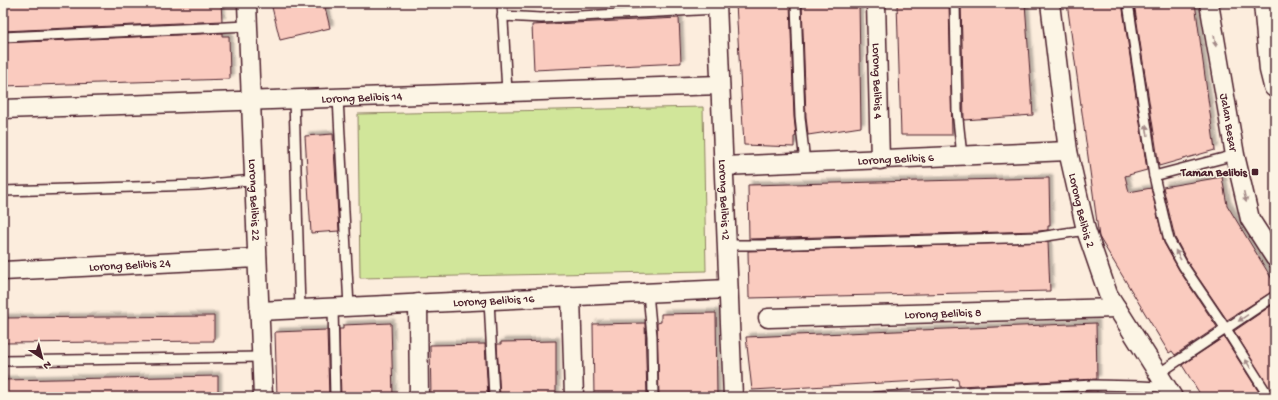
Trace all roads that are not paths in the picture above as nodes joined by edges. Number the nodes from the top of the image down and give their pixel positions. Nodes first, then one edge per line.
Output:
1 (247, 3) edge
2 (502, 3) edge
3 (796, 3) edge
4 (876, 3) edge
5 (955, 3) edge
6 (1050, 3) edge
7 (1128, 3) edge
8 (1209, 3) edge
9 (1265, 3) edge
10 (717, 6) edge
11 (502, 16) junction
12 (248, 26) junction
13 (3, 37) edge
14 (720, 85) junction
15 (1275, 86) edge
16 (507, 92) junction
17 (338, 98) junction
18 (294, 99) junction
19 (251, 101) junction
20 (3, 109) edge
21 (1068, 151) junction
22 (1235, 155) junction
23 (962, 156) junction
24 (880, 160) junction
25 (805, 163) junction
26 (724, 166) junction
27 (1154, 176) junction
28 (254, 180) junction
29 (3, 191) edge
30 (1086, 230) junction
31 (726, 245) junction
32 (257, 258) junction
33 (1275, 258) edge
34 (3, 271) edge
35 (728, 289) junction
36 (648, 293) junction
37 (571, 296) junction
38 (1275, 296) edge
39 (489, 300) junction
40 (418, 304) junction
41 (341, 307) junction
42 (1117, 308) junction
43 (300, 309) junction
44 (259, 311) junction
45 (768, 318) dead end
46 (1226, 329) junction
47 (261, 357) junction
48 (3, 362) edge
49 (1158, 374) junction
50 (1171, 394) edge
51 (263, 397) edge
52 (335, 397) edge
53 (419, 397) edge
54 (494, 397) edge
55 (574, 397) edge
56 (653, 397) edge
57 (732, 397) edge
58 (876, 397) edge
59 (1269, 397) edge

1 - 12 street, Lorong Belibis 22
2 - 11 lane
3 - 25 lane
4 - 24 street, Lorong Belibis 4
5 - 23 lane
6 - 21 street, Lorong Belibis 2
27 -> 7 lane
8 -> 22 street, Jalan Besar
9 - 15 highway
10 - 11 lane
10 - 14 street, Lorong Belibis 12
11 - 16 lane
12 - 13 lane
12 - 19 street, Lorong Belibis 22
14 - 16 street, Lorong Belibis 14
14 - 26 street, Lorong Belibis 12
16 - 17 street, Lorong Belibis 14
17 - 18 street, Lorong Belibis 14
17 - 41 lane
18 - 19 street, Lorong Belibis 14
18 - 43 lane
19 - 20 street, Lorong Belibis 14
19 - 28 street, Lorong Belibis 22
21 - 23 street, Lorong Belibis 6
21 - 30 street, Lorong Belibis 2
22 - 27 lane
22 -> 33 street, Jalan Besar
23 - 24 street, Lorong Belibis 6
24 - 25 street, Lorong Belibis 6
25 - 26 street, Lorong Belibis 6
26 - 31 street, Lorong Belibis 12
46 -> 27 lane
28 - 29 lane
28 - 32 street, Lorong Belibis 22
30 - 31 lane
30 - 42 street, Lorong Belibis 2
31 - 35 street, Lorong Belibis 12
32 - 34 street, Lorong Belibis 24
32 - 44 street, Lorong Belibis 22
35 - 36 street, Lorong Belibis 16
35 - 57 street, Lorong Belibis 12
36 - 37 street, Lorong Belibis 16
36 - 56 lane
37 - 39 street, Lorong Belibis 16
37 - 55 street
38 -> 46 lane
39 - 40 street, Lorong Belibis 16
39 - 54 lane
40 - 41 street, Lorong Belibis 16
40 - 53 street
41 - 43 street, Lorong Belibis 16
41 - 52 lane
42 - 45 street, Lorong Belibis 8
42 - 49 street, Lorong Belibis 2
43 - 44 street, Lorong Belibis 16
44 - 47 street, Lorong Belibis 22
46 - 49 lane
59 -> 46 lane
47 - 48 lane
47 - 51 street, Lorong Belibis 22
49 - 50 street, Lorong Belibis 2
50 - 58 lane

